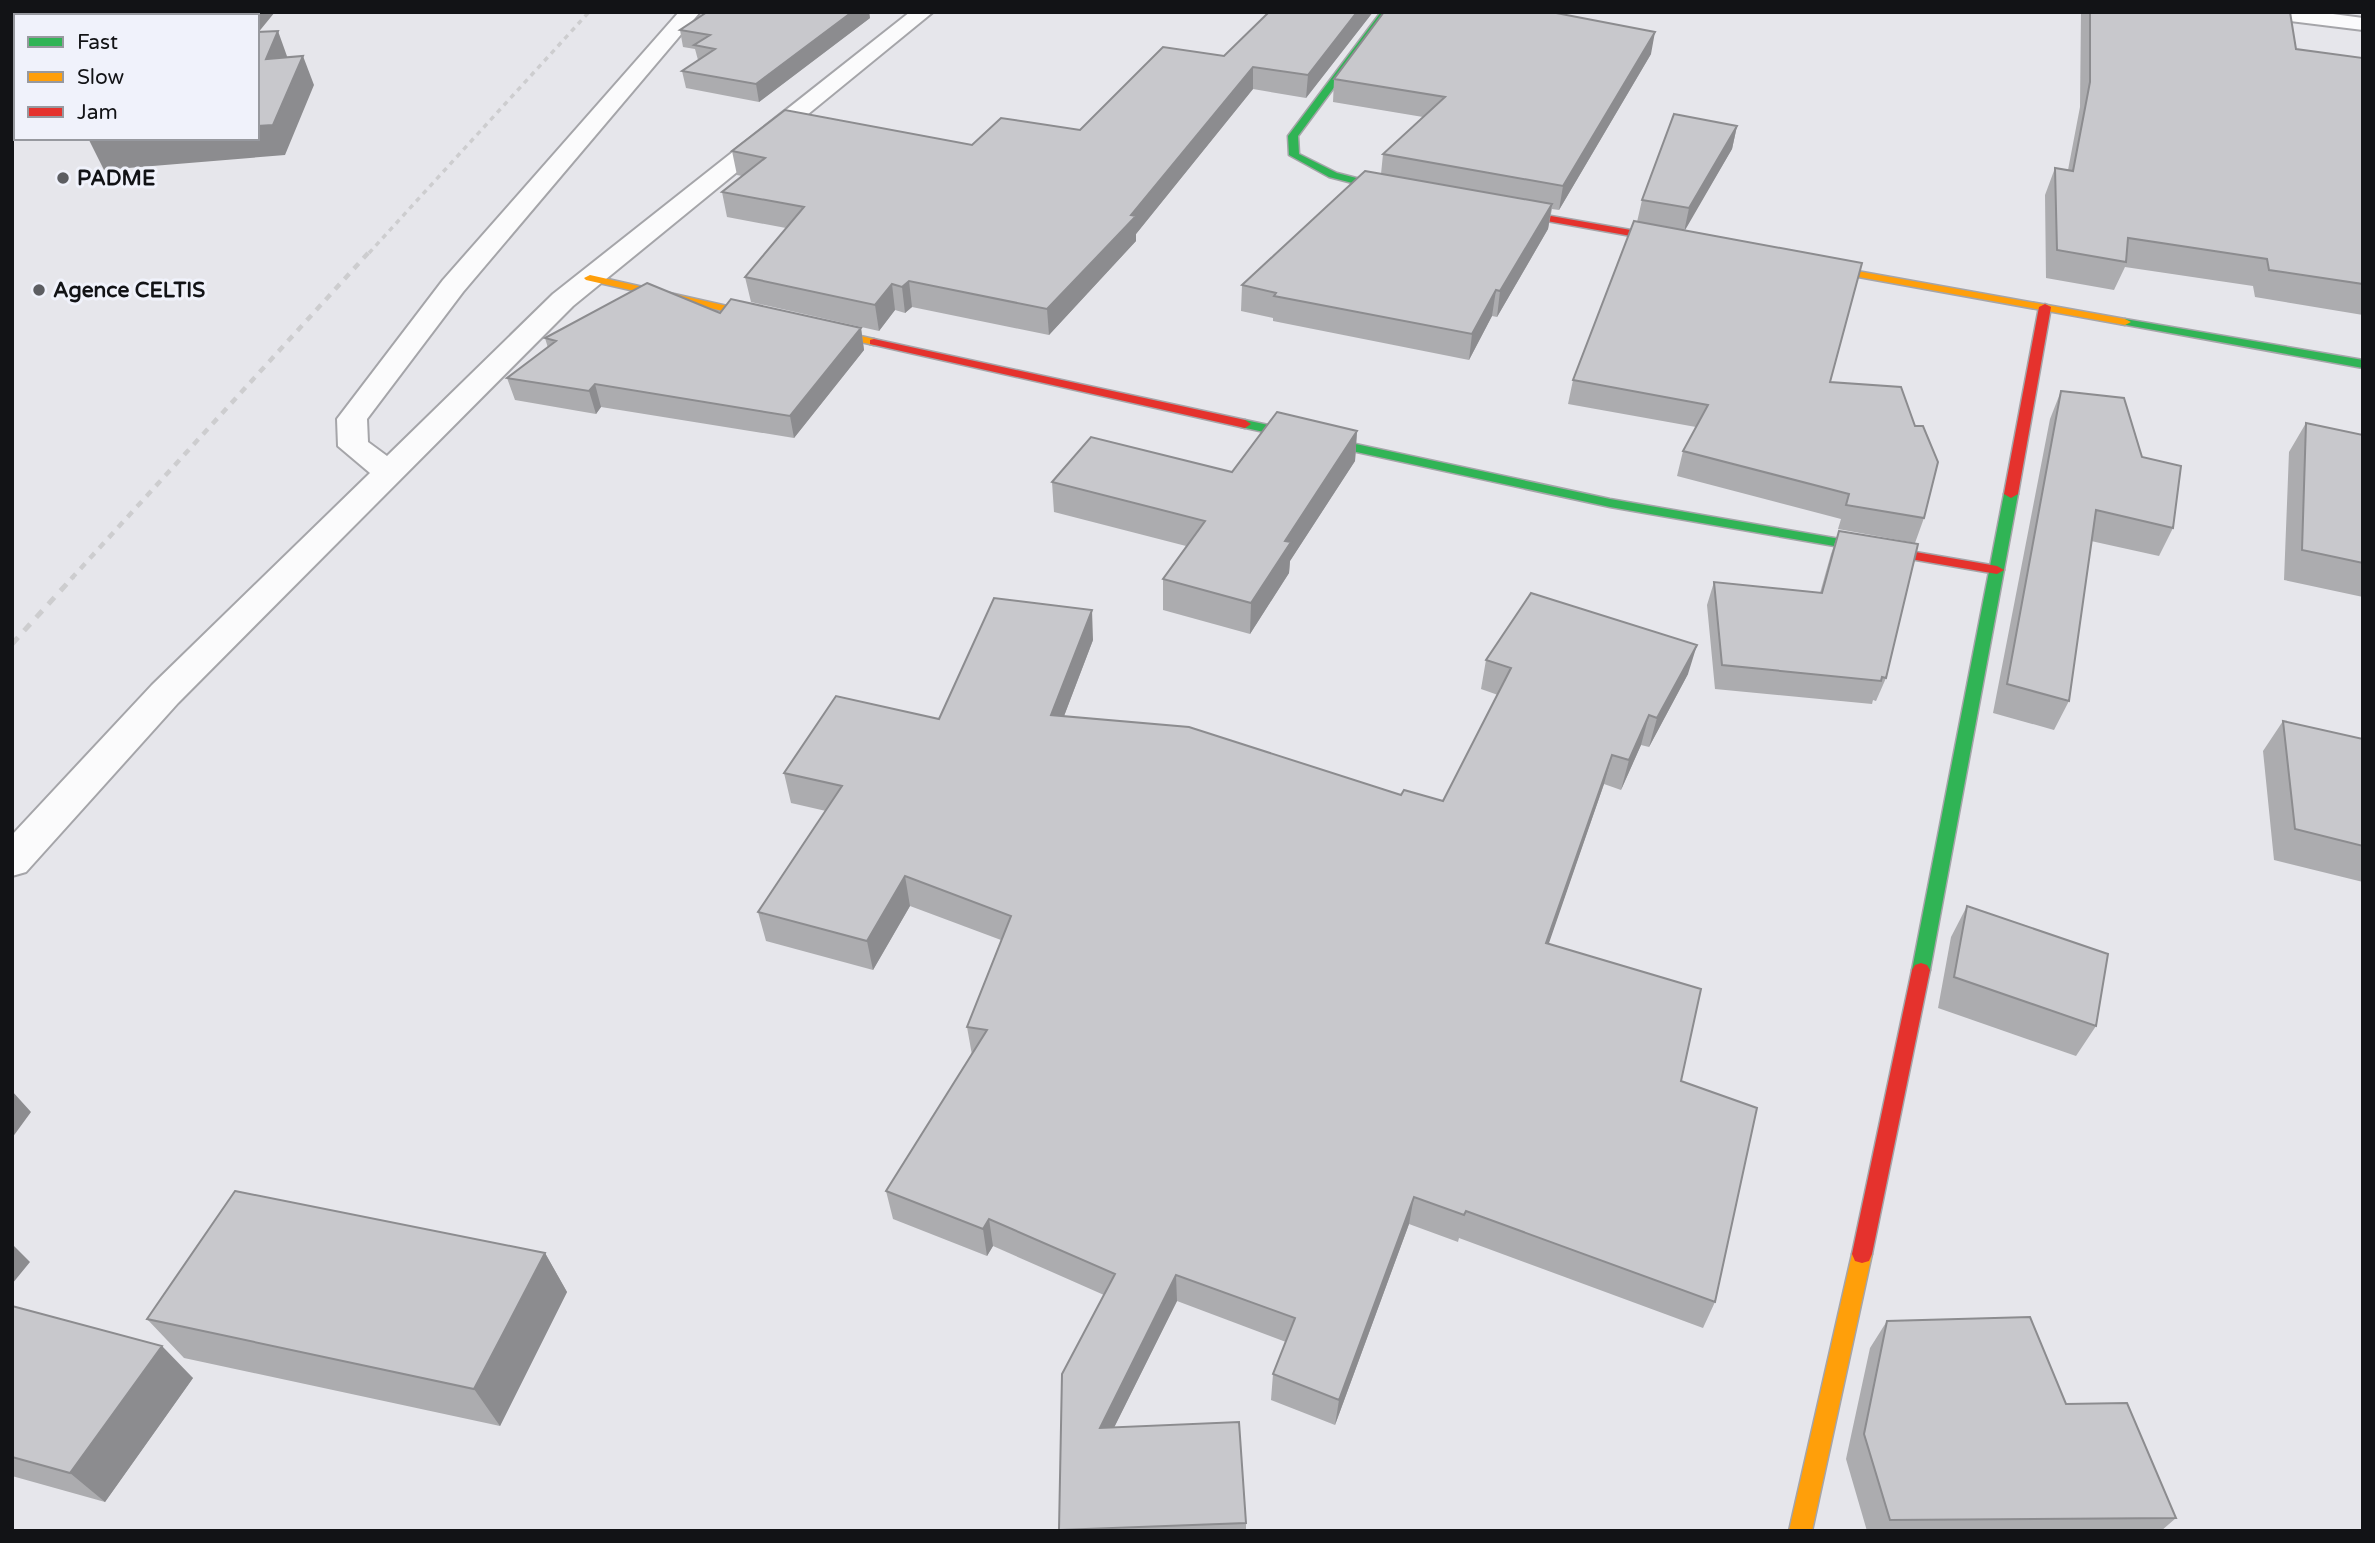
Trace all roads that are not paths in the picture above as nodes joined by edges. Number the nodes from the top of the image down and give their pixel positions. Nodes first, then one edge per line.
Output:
1 (690, 12) edge
2 (923, 12) edge
3 (1386, 12) edge
4 (2265, 12) edge
5 (2363, 24) edge
6 (1420, 196) edge
7 (1488, 208) edge
8 (1705, 246) edge
9 (1787, 261) edge
10 (590, 278) junction
11 (2045, 307) junction
12 (2363, 363) edge
13 (390, 472) junction
14 (1997, 570) junction
15 (12, 861) edge
16 (1800, 1531) edge

1 - 13 street
2 - 10 street
3 - 6 main road
4 - 5 street
7 - 8 main road
9 - 11 main road
10 - 13 street
10 - 14 main road
11 - 12 main road
11 - 14 main road
13 - 15 street
14 - 16 main road

